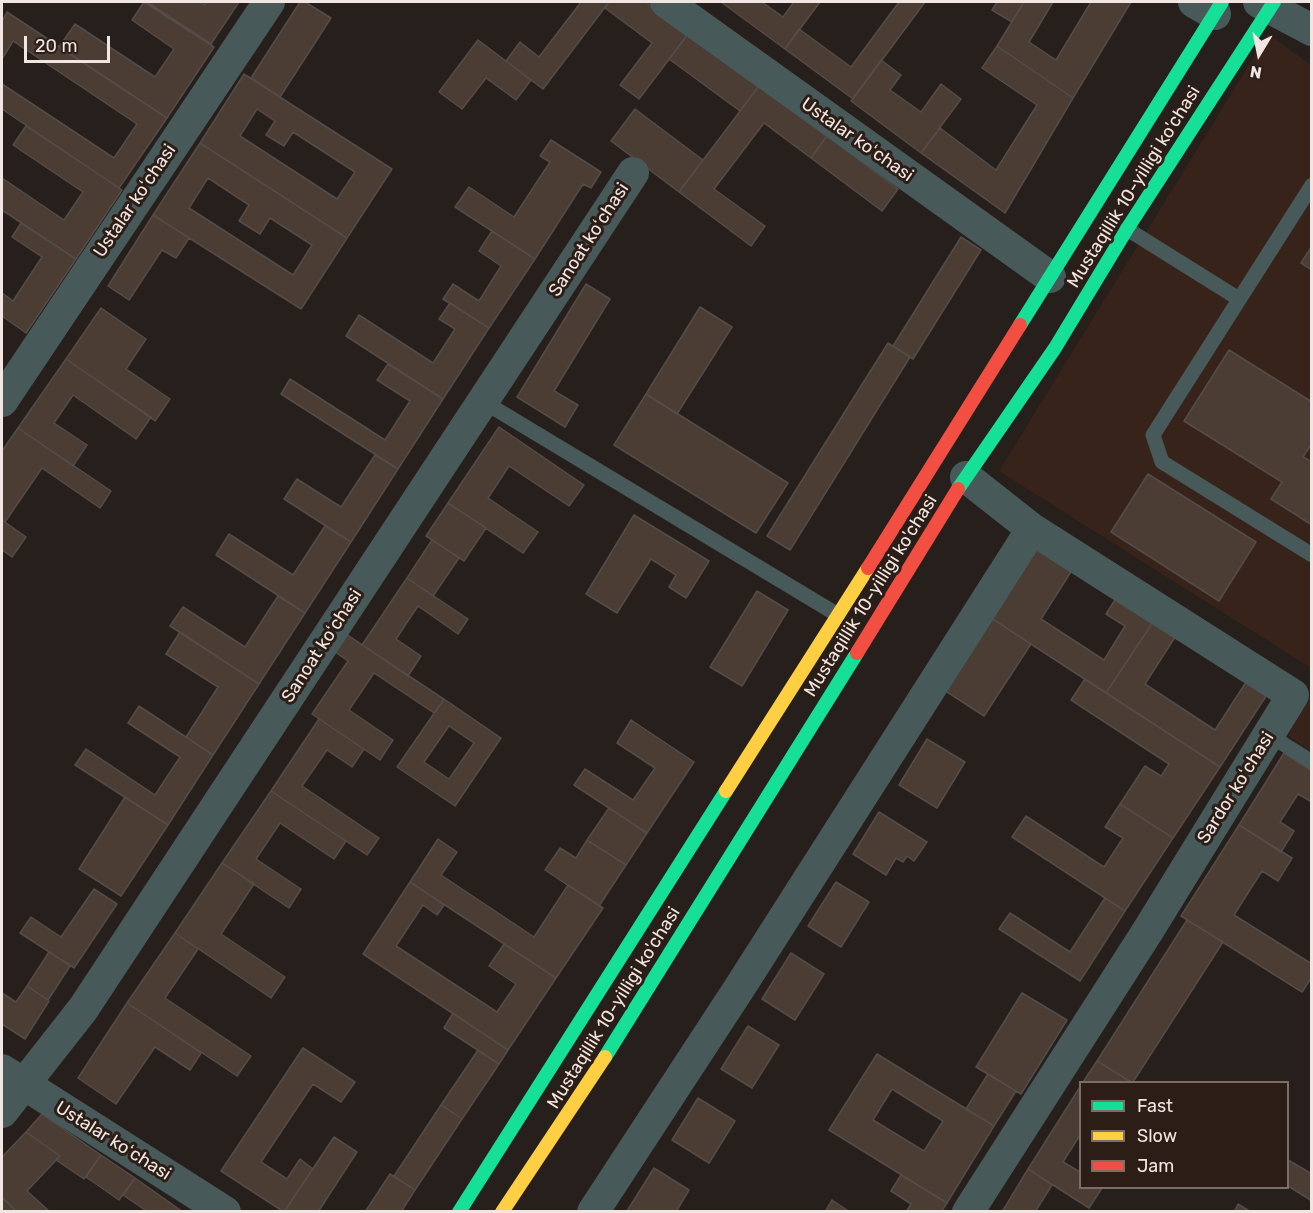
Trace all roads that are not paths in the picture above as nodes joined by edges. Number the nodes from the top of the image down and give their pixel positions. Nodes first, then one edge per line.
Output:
1 (269, 2) edge
2 (666, 2) edge
3 (1267, 4) edge
4 (1210, 6) edge
5 (1311, 30) edge
6 (633, 173) dead end
7 (1311, 185) edge
8 (1126, 229) junction
9 (1050, 277) junction
10 (1239, 299) junction
11 (2, 401) edge
12 (484, 402) junction
13 (966, 477) junction
14 (1032, 529) junction
15 (1311, 555) edge
16 (838, 615) junction
17 (1269, 735) junction
18 (1311, 762) edge
19 (13, 1078) edge
20 (2, 1112) edge
21 (225, 1212) edge
22 (459, 1212) edge
23 (502, 1212) edge
24 (593, 1212) edge
25 (968, 1212) edge

1 - 11 street, Ustalar koʻchasi
2 - 9 street, Ustalar koʻchasi
3 - 5 street
3 - 8 main road, Mustaqillik 10-yilligi ko'chasi
4 - 9 main road, Mustaqillik 10-yilligi ko'chasi
6 - 12 street, Sanoat koʻchasi
7 - 10 lane
8 - 10 lane
8 - 13 main road, Mustaqillik 10-yilligi ko'chasi
9 - 16 main road, Mustaqillik 10-yilligi ko'chasi
10 - 15 lane
12 - 16 lane
12 - 19 street, Sanoat koʻchasi
13 - 14 street, Sardor koʻchasi
13 - 23 main road, Mustaqillik 10-yilligi ko'chasi
14 - 17 street, Sardor koʻchasi
14 - 24 street
16 - 22 main road, Mustaqillik 10-yilligi ko'chasi
17 - 18 lane
17 - 25 street, Sardor koʻchasi
19 - 20 street, Sanoat koʻchasi
19 - 21 street, Ustalar koʻchasi

